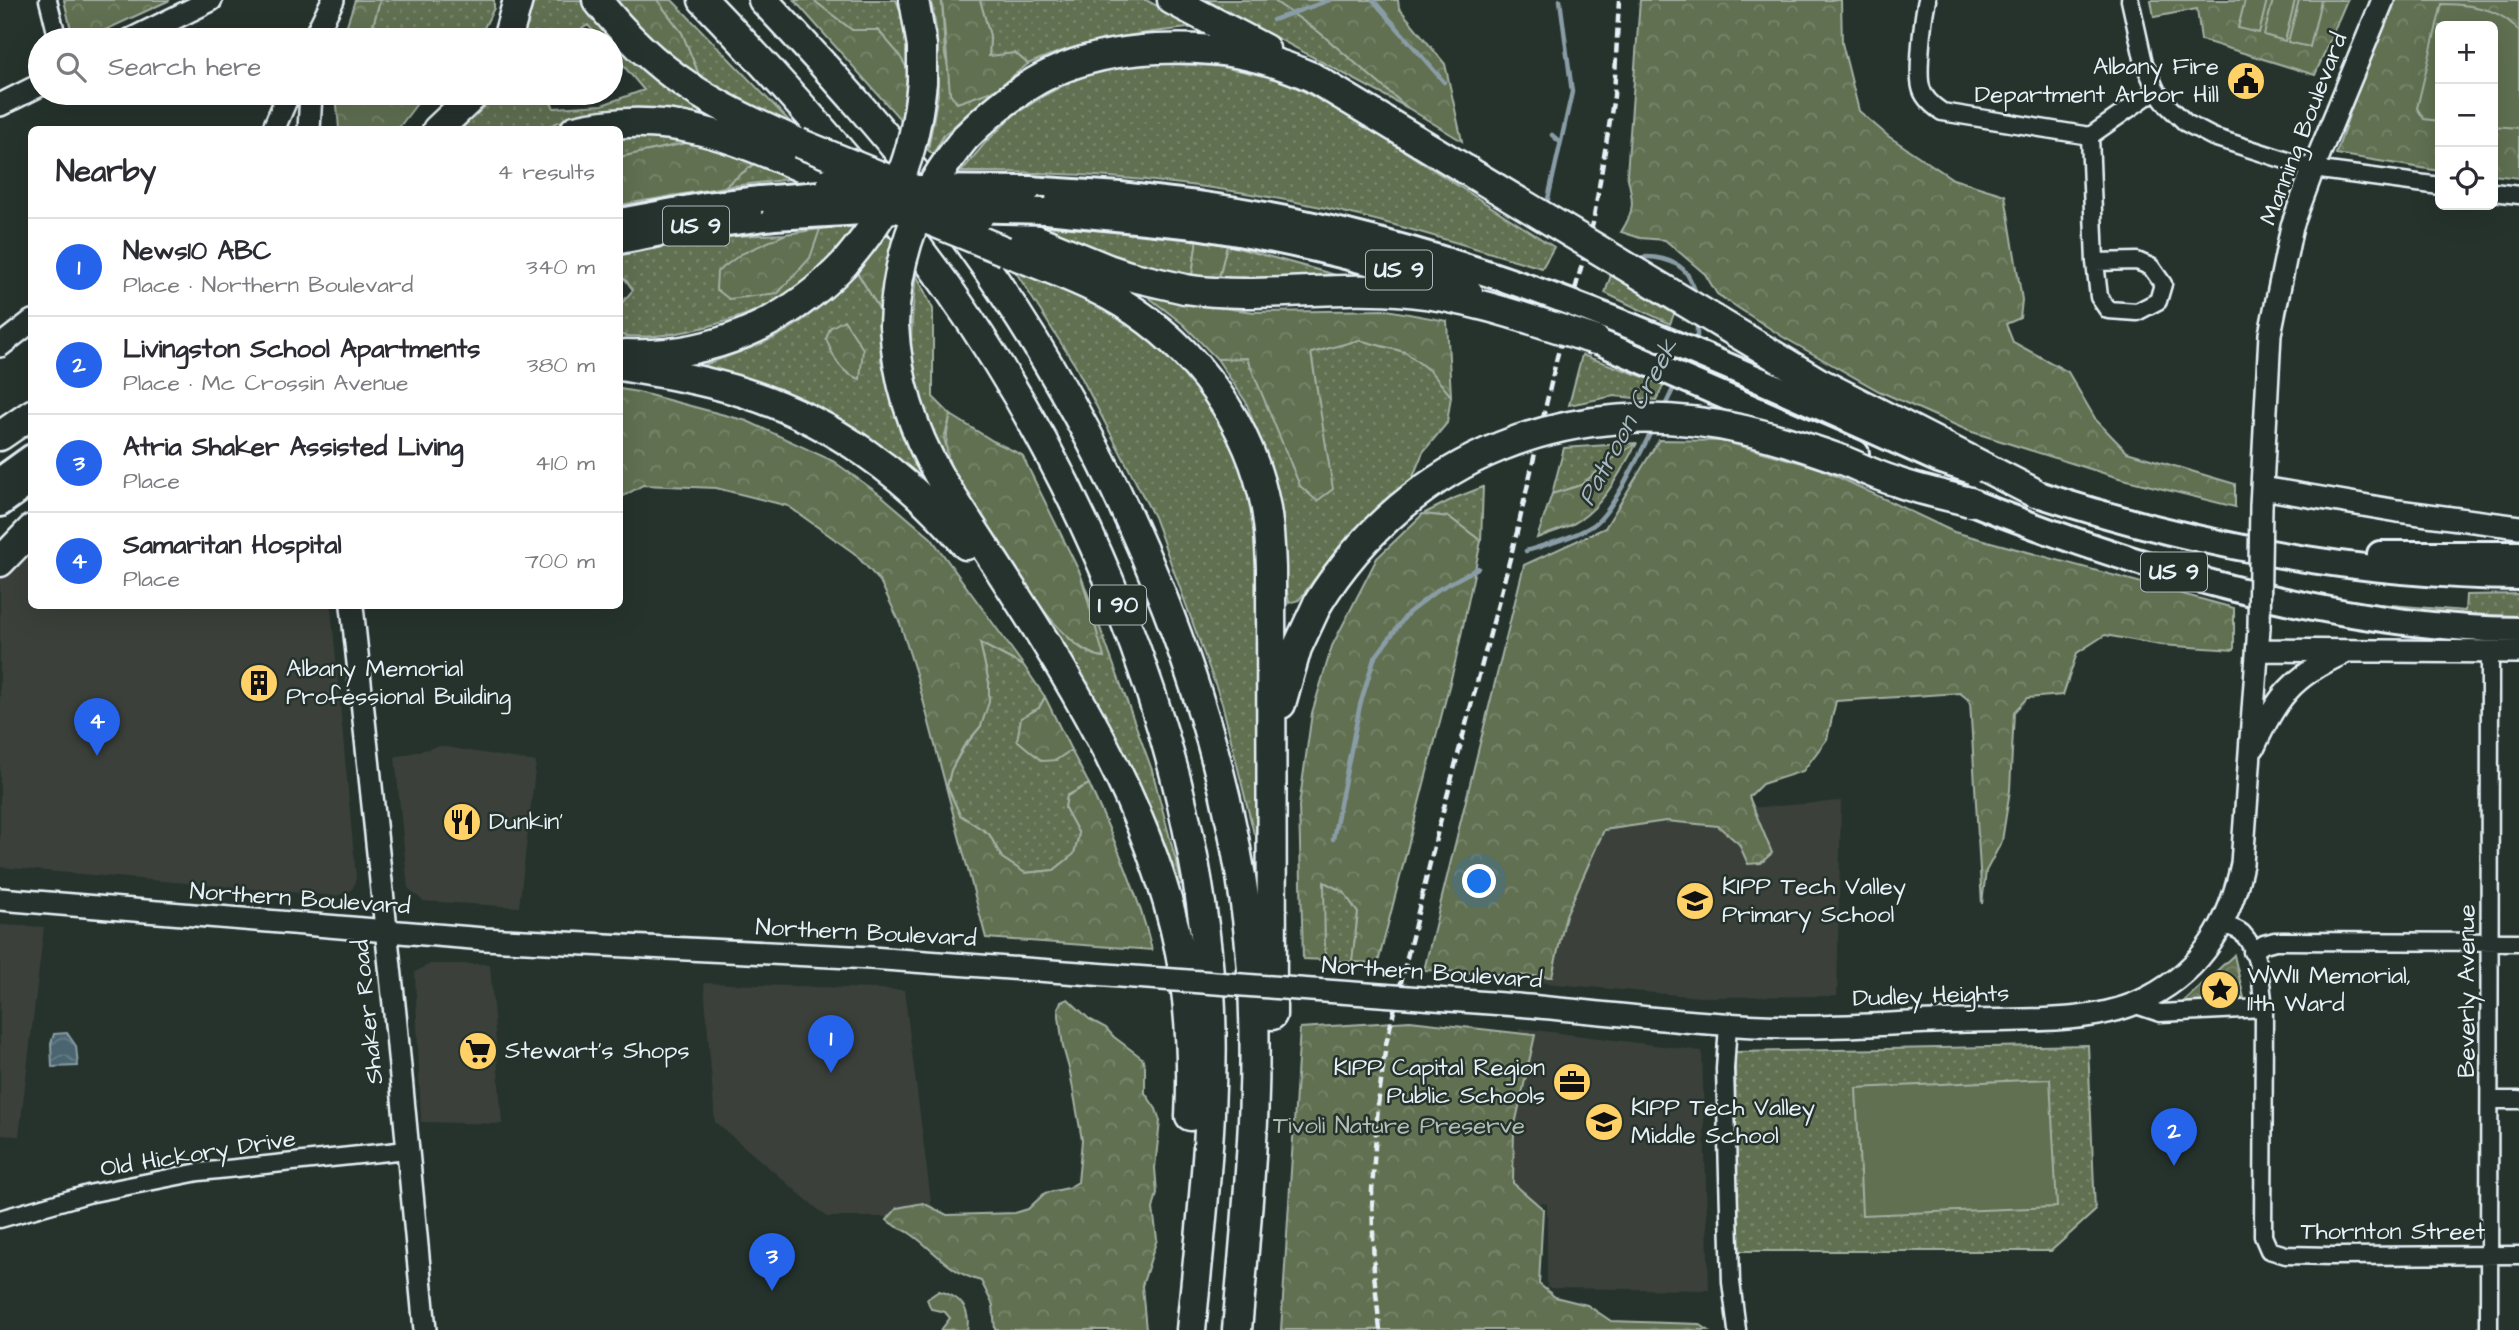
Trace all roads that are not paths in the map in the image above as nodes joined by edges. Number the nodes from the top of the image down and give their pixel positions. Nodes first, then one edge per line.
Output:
1 (48, 0) edge
2 (211, 0) edge
3 (333, 0) edge
4 (518, 0) edge
5 (597, 0) edge
6 (703, 0) edge
7 (763, 0) edge
8 (914, 0) edge
9 (1172, 0) edge
10 (1927, 0) edge
11 (2130, 0) edge
12 (2383, 0) edge
13 (55, 28) edge
14 (154, 28) edge
15 (319, 28) edge
16 (325, 28) edge
17 (510, 28) edge
18 (622, 28) edge
19 (623, 29) edge
20 (1312, 77) junction
21 (2156, 90) junction
22 (28, 91) edge
23 (0, 105) edge
24 (284, 105) edge
25 (310, 105) edge
26 (463, 105) edge
27 (275, 126) edge
28 (309, 126) edge
29 (441, 126) edge
30 (594, 126) edge
31 (2090, 136) junction
32 (2313, 169) junction
33 (2435, 185) edge
34 (2498, 193) edge
35 (2519, 195) edge
36 (767, 208) junction
37 (1196, 215) junction
38 (623, 220) edge
39 (623, 240) edge
40 (2095, 262) junction
41 (28, 324) edge
42 (1595, 340) junction
43 (0, 346) edge
44 (623, 354) edge
45 (623, 367) edge
46 (28, 416) edge
47 (28, 417) edge
48 (0, 429) edge
49 (0, 436) edge
50 (28, 460) edge
51 (0, 480) edge
52 (28, 484) edge
53 (2035, 493) junction
54 (2261, 497) junction
55 (1970, 502) junction
56 (0, 504) edge
57 (28, 511) edge
58 (2519, 527) edge
59 (0, 533) edge
60 (28, 533) edge
61 (2519, 554) edge
62 (2289, 557) junction
63 (0, 562) edge
64 (2519, 577) edge
65 (352, 609) edge
66 (2519, 630) edge
67 (2259, 650) junction
68 (1050, 652) junction
69 (2348, 652) junction
70 (2490, 652) junction
71 (2519, 652) edge
72 (2249, 758) junction
73 (1273, 769) junction
74 (0, 899) edge
75 (2223, 924) junction
76 (386, 931) junction
77 (2491, 942) junction
78 (2519, 942) edge
79 (2252, 952) junction
80 (2133, 1004) junction
81 (2264, 1008) junction
82 (1728, 1024) junction
83 (2490, 1100) junction
84 (2519, 1100) edge
85 (407, 1150) junction
86 (0, 1219) edge
87 (2488, 1254) junction
88 (2519, 1255) edge
89 (425, 1330) edge
90 (1189, 1330) edge
91 (1237, 1330) edge
92 (1252, 1330) edge
93 (1737, 1330) edge
94 (2488, 1330) edge

1 - 13 street
2 - 14 main road
3 - 15 main road
3 - 16 main road
4 - 17 highway
5 - 18 highway, bridge
6 - 90 highway, I 90
7 - 91 highway, I 90
8 - 44 highway, bridge
9 - 20 highway
10 - 31 street
11 - 21 street
12 - 32 main road, Manning Boulevard
19 - 42 highway, bridge
20 - 53 highway, bridge
20 - 68 highway, bridge
21 - 31 street
21 - 32 street
22 - 23 main road
24 - 27 main road
25 - 28 main road
26 - 29 highway
30 - 73 highway, bridge
31 - 40 street
32 - 33 street
32 - 54 main road, Manning Boulevard
34 - 35 street
36 - 37 main road, US 9, bridge
36 - 37 main road, US 9, bridge
36 - 38 main road, US 9
36 - 39 main road, US 9
37 - 42 main road, US 9, bridge
37 - 53 main road, US 9, bridge
40 - 40 street
41 - 43 main road
42 - 55 main road, US 9, bridge
45 - 68 highway
46 - 48 highway
47 - 49 highway
50 - 51 main road
52 - 56 main road
53 - 62 main road, US 9
54 - 58 main road
54 - 67 main road, bridge
55 - 66 main road, US 9 / US 9
55 - 73 highway, bridge
57 - 59 highway
60 - 63 highway
61 - 62 main road
62 - 64 main road, US 9
65 - 76 main road, Shaker Road
67 - 69 main road
67 - 72 main road
68 - 90 highway
69 - 70 main road
69 - 72 main road
70 - 71 main road
70 - 77 street, Beverly Avenue
72 - 75 main road, Dudley Heights
73 - 92 highway
74 - 76 main road, Northern Boulevard
75 - 79 street
75 - 80 main road, Dudley Heights
76 - 82 main road, Northern Boulevard, bridge
76 - 85 main road, Shaker Road
77 - 78 street
77 - 79 street
77 - 83 street, Beverly Avenue
79 - 81 street
80 - 81 street
80 - 82 main road, Dudley Heights
81 - 87 street, Thornton Street
82 - 93 street
83 - 84 street
83 - 87 street, Beverly Avenue
85 - 86 street, Old Hickory Drive
85 - 89 main road, Shaker Road
87 - 88 street, Thornton Street
87 - 94 street, Beverly Avenue

